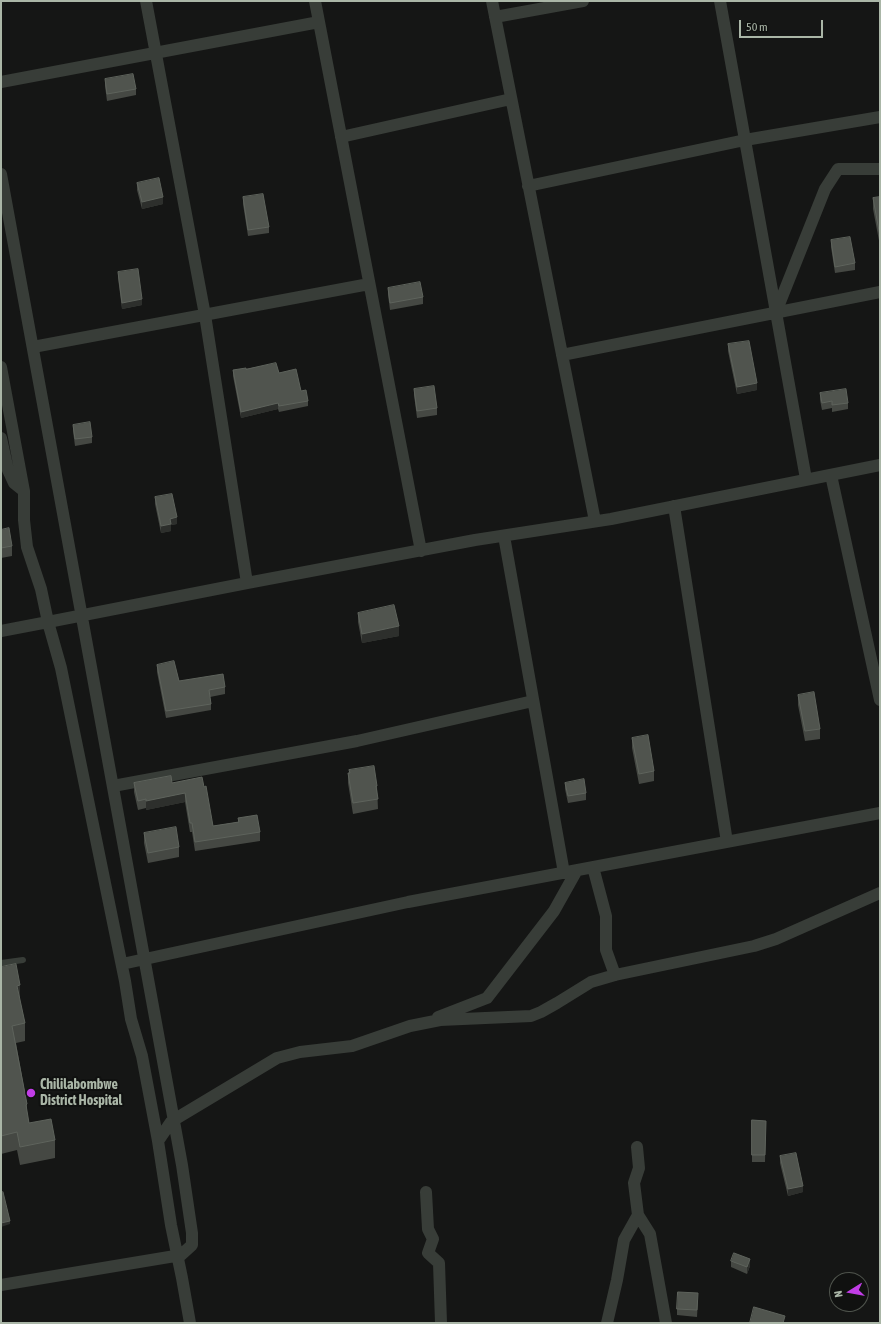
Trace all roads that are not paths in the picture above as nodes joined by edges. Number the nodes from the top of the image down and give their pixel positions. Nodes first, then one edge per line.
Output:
1 (146, 1) edge
2 (315, 1) edge
3 (492, 1) edge
4 (583, 1) edge
5 (720, 1) edge
6 (495, 18) junction
7 (319, 22) junction
8 (156, 52) junction
9 (1, 82) edge
10 (511, 99) junction
11 (880, 117) edge
12 (341, 138) junction
13 (745, 140) junction
14 (880, 169) edge
15 (1, 174) edge
16 (528, 186) junction
17 (369, 284) junction
18 (880, 292) edge
19 (776, 312) junction
20 (205, 315) junction
21 (33, 347) junction
22 (562, 356) junction
23 (1, 367) edge
24 (1, 438) edge
25 (880, 465) edge
26 (831, 475) junction
27 (806, 480) junction
28 (24, 491) junction
29 (674, 506) junction
30 (595, 521) junction
31 (504, 536) junction
32 (421, 551) junction
33 (247, 583) junction
34 (82, 616) junction
35 (48, 622) junction
36 (1, 631) edge
37 (880, 700) edge
38 (533, 701) junction
39 (113, 786) junction
40 (880, 813) edge
41 (727, 842) junction
42 (593, 868) junction
43 (577, 870) junction
44 (564, 873) junction
45 (880, 893) edge
46 (23, 960) dead end
47 (145, 960) junction
48 (1, 963) edge
49 (122, 964) junction
50 (615, 975) junction
51 (421, 1024) junction
52 (174, 1120) junction
53 (158, 1141) junction
54 (637, 1147) dead end
55 (426, 1192) dead end
56 (638, 1215) junction
57 (178, 1256) junction
58 (1, 1284) edge
59 (190, 1323) edge
60 (441, 1323) edge
61 (607, 1323) edge
62 (666, 1323) edge

1 - 8 street
2 - 7 street
3 - 6 street
4 - 6 street
5 - 13 street
6 - 10 street
7 - 8 street
7 - 12 street
8 - 9 street
8 - 20 street
10 - 12 street
10 - 16 street
11 - 13 street
12 - 17 street
13 - 16 street
13 - 19 street
14 - 19 street
15 - 21 street
16 - 22 street
17 - 20 street
17 - 32 street
18 - 19 street
19 - 22 street
19 - 27 street
20 - 21 street
20 - 33 street
21 - 34 street
22 - 30 street
23 - 28 street
24 - 28 street
25 - 26 street
26 - 27 street
26 - 37 street
27 - 29 street
28 - 35 street
29 - 30 street
29 - 41 street
30 - 31 street
31 - 32 street
31 - 38 street
32 - 33 street
33 - 34 street
34 - 35 street
34 - 39 street
35 - 36 street
35 - 49 street
38 - 39 street
38 - 44 street
39 - 47 street
40 - 41 street
41 - 42 street
42 - 43 street
42 - 50 street
43 - 44 street
43 - 51 street
44 - 47 street
45 - 50 street
46 - 48 lane
47 - 49 street
47 - 52 street
49 - 53 street
50 - 51 street
51 - 52 street
52 - 53 street
52 - 57 street
53 - 57 street
54 - 56 street
55 - 60 street
56 - 61 street
56 - 62 street
57 - 58 street
57 - 59 street

